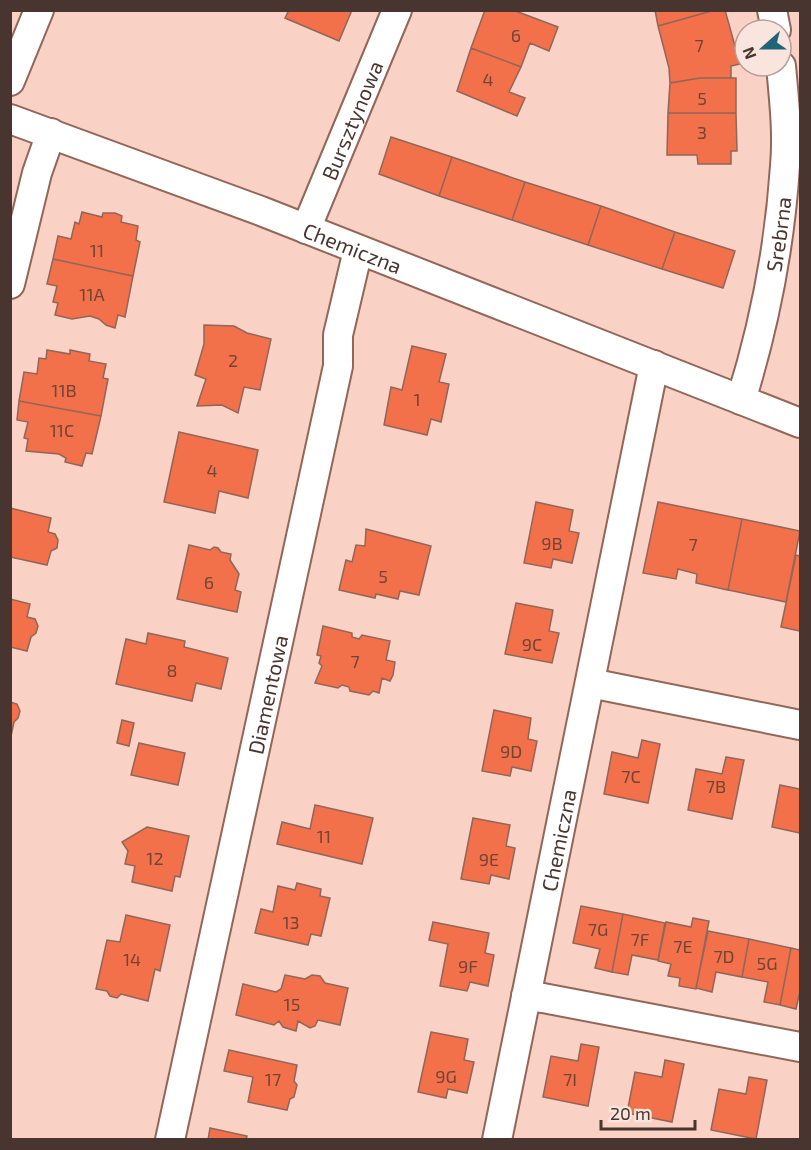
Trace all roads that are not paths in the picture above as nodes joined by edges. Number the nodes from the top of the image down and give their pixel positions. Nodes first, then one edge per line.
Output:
1 (39, 10) edge
2 (397, 10) edge
3 (782, 78) edge
4 (10, 81) edge
5 (10, 119) edge
6 (51, 133) junction
7 (306, 229) junction
8 (358, 250) junction
9 (10, 284) edge
10 (654, 365) junction
11 (741, 400) junction
12 (801, 423) edge
13 (590, 683) junction
14 (801, 725) edge
15 (526, 996) junction
16 (801, 1047) edge
17 (170, 1140) edge
18 (497, 1140) edge

1 - 4 street
2 - 7 street, Bursztynowa
3 - 11 street, Srebrna
5 - 6 street, Chemiczna
6 - 7 street, Chemiczna
6 - 9 street
7 - 8 street, Chemiczna
8 - 10 street, Chemiczna
8 - 17 street, Diamentowa
10 - 11 street, Chemiczna
10 - 13 street, Chemiczna
11 - 12 street, Chemiczna
13 - 14 street
13 - 15 street, Chemiczna
15 - 16 street
15 - 18 street, Chemiczna

